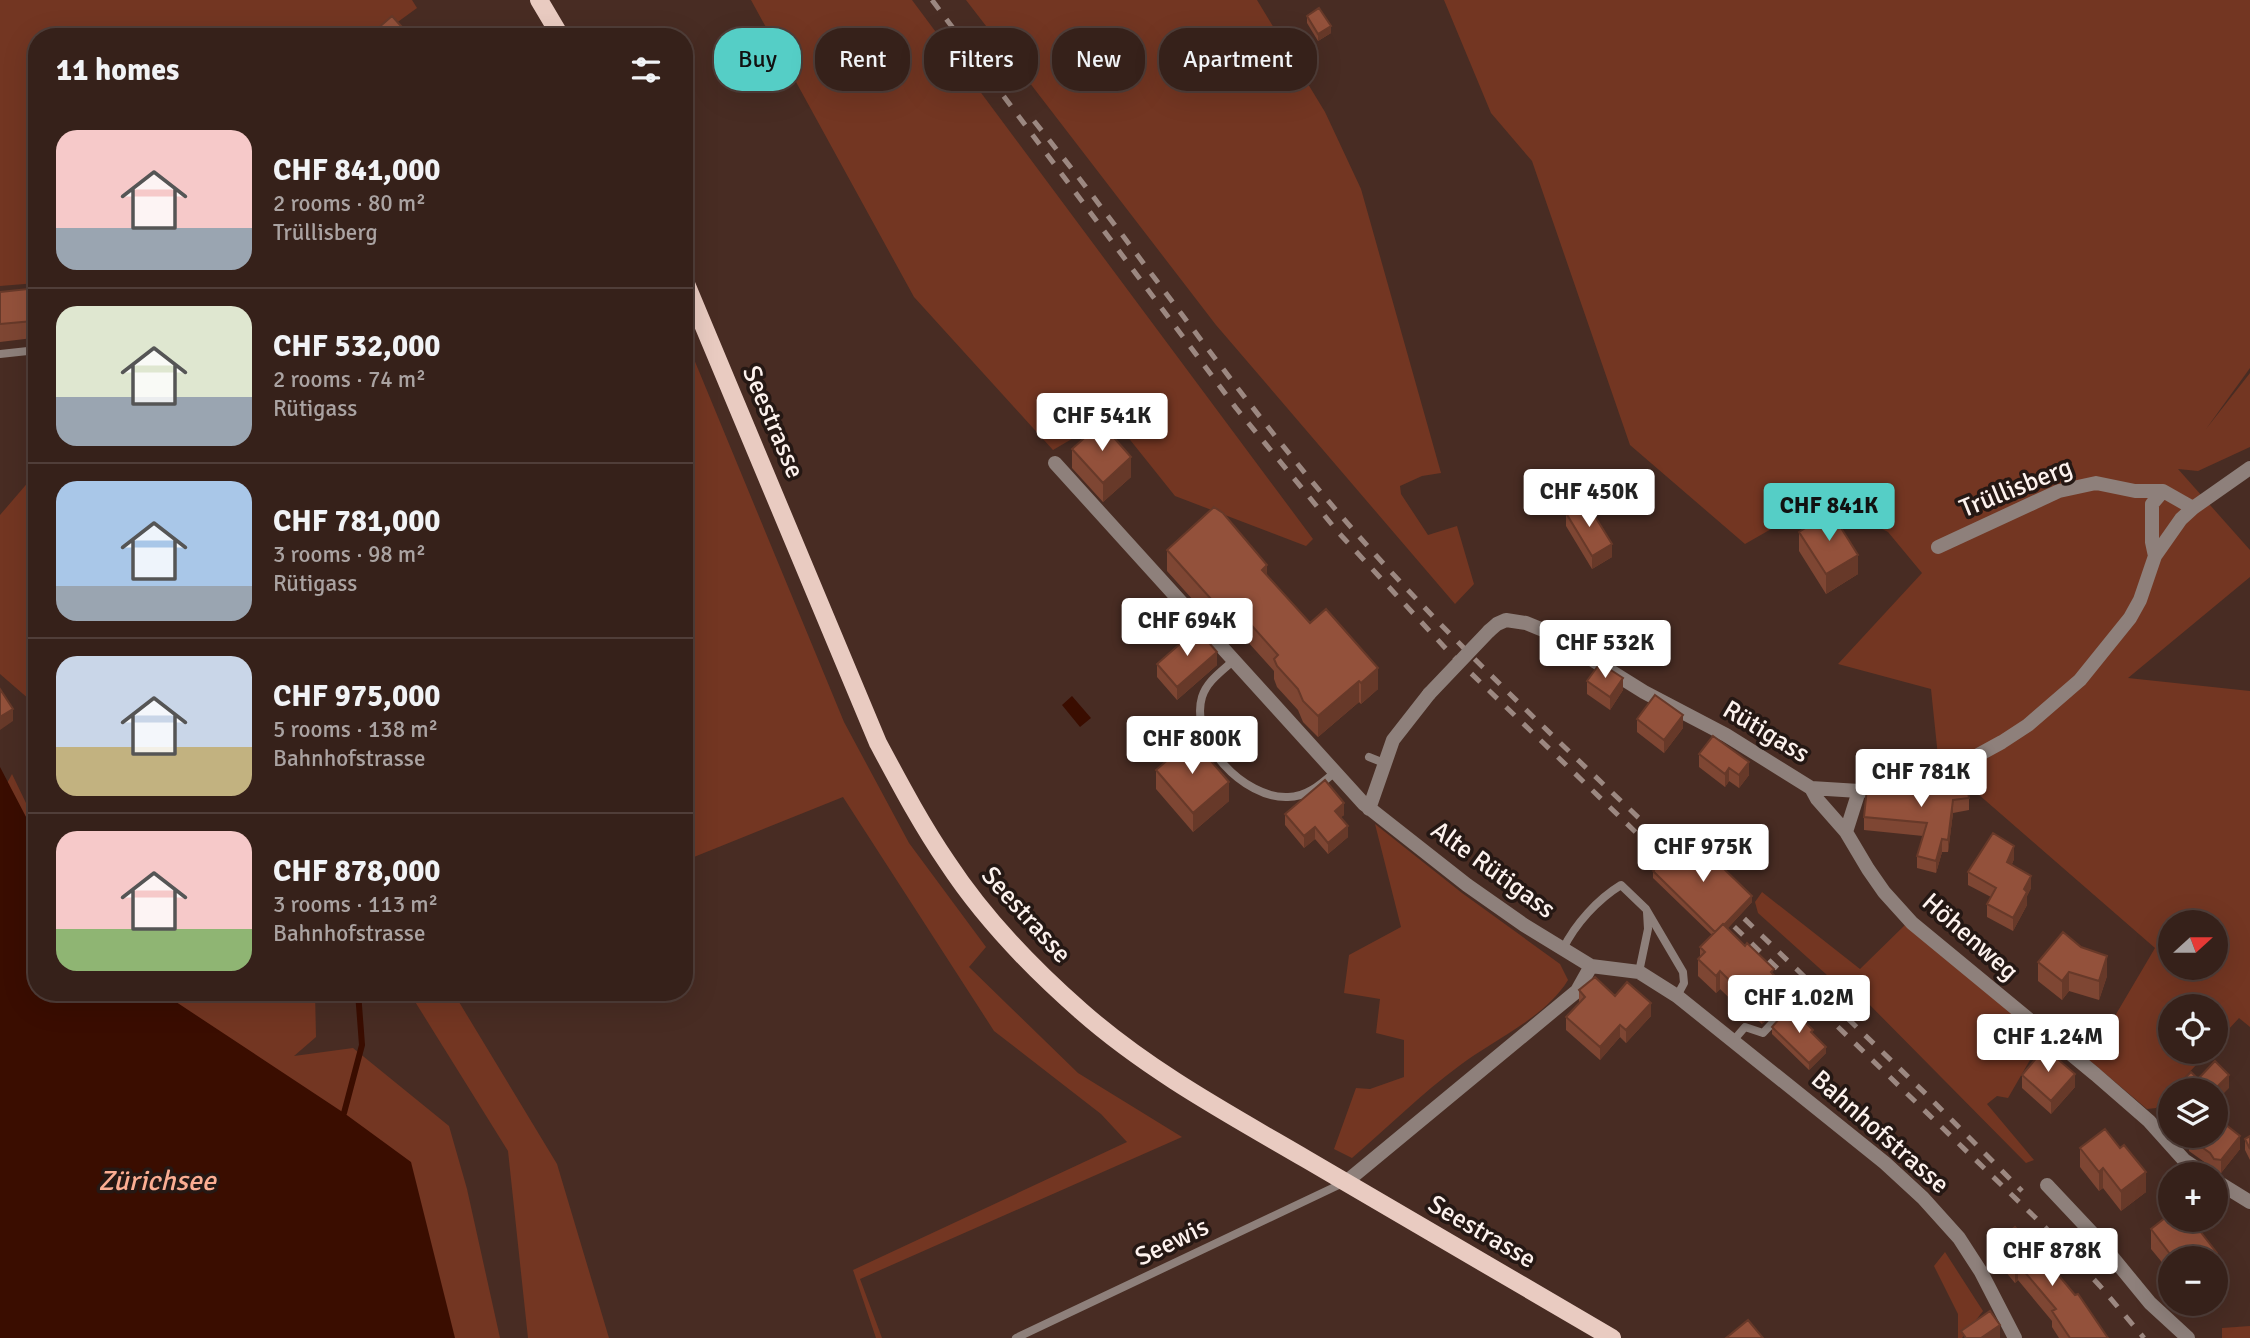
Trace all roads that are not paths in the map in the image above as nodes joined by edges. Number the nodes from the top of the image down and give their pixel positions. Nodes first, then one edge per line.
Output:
1 (539, 0) edge
2 (556, 28) edge
3 (693, 301) edge
4 (28, 351) edge
5 (0, 354) edge
6 (1055, 463) dead end
7 (2250, 468) edge
8 (2163, 491) junction
9 (2193, 508) junction
10 (1938, 547) dead end
11 (2154, 556) junction
12 (1234, 660) junction
13 (1369, 757) dead end
14 (1384, 763) junction
15 (1335, 772) junction
16 (1811, 788) junction
17 (1859, 791) junction
18 (1369, 809) junction
19 (1846, 832) junction
20 (1646, 909) junction
21 (1563, 948) junction
22 (1591, 966) junction
23 (1639, 972) junction
24 (1677, 996) junction
25 (1797, 997) dead end
26 (1733, 1041) junction
27 (2187, 1162) edge
28 (1346, 1182) junction
29 (2048, 1185) dead end
30 (2228, 1188) edge
31 (2250, 1202) edge
32 (1016, 1338) edge
33 (1612, 1338) edge
34 (2015, 1338) edge
35 (2188, 1338) edge

1 - 2 main road
3 - 28 main road, Seestrasse
4 - 5 lane
6 - 12 street, Alte Rütigass
7 - 9 street, Rütigass
8 - 9 street, Trüllisberg
8 - 10 street, Trüllisberg
8 - 11 street
9 - 11 street, Rütigass
11 - 17 street, Rütigass
12 - 15 street, Alte Rütigass
12 - 15 lane
13 - 14 lane
14 - 16 street, Rütigass, bridge
14 - 18 street, Rütigass
15 - 18 street, Alte Rütigass
16 - 17 street, Rütigass
16 - 19 street, Höhenweg
17 - 19 street
18 - 21 street, Alte Rütigass
19 - 27 street, Höhenweg
20 - 21 lane
20 - 23 lane
20 - 24 lane
21 - 22 street, Alte Rütigass
22 - 23 street, Bahnhofstrasse
22 - 28 street
23 - 24 street, Bahnhofstrasse
24 - 26 street, Bahnhofstrasse
25 - 26 lane
26 - 34 street, Bahnhofstrasse
28 - 32 lane, Seewis
28 - 33 main road, Seestrasse
29 - 35 street
30 - 31 street

